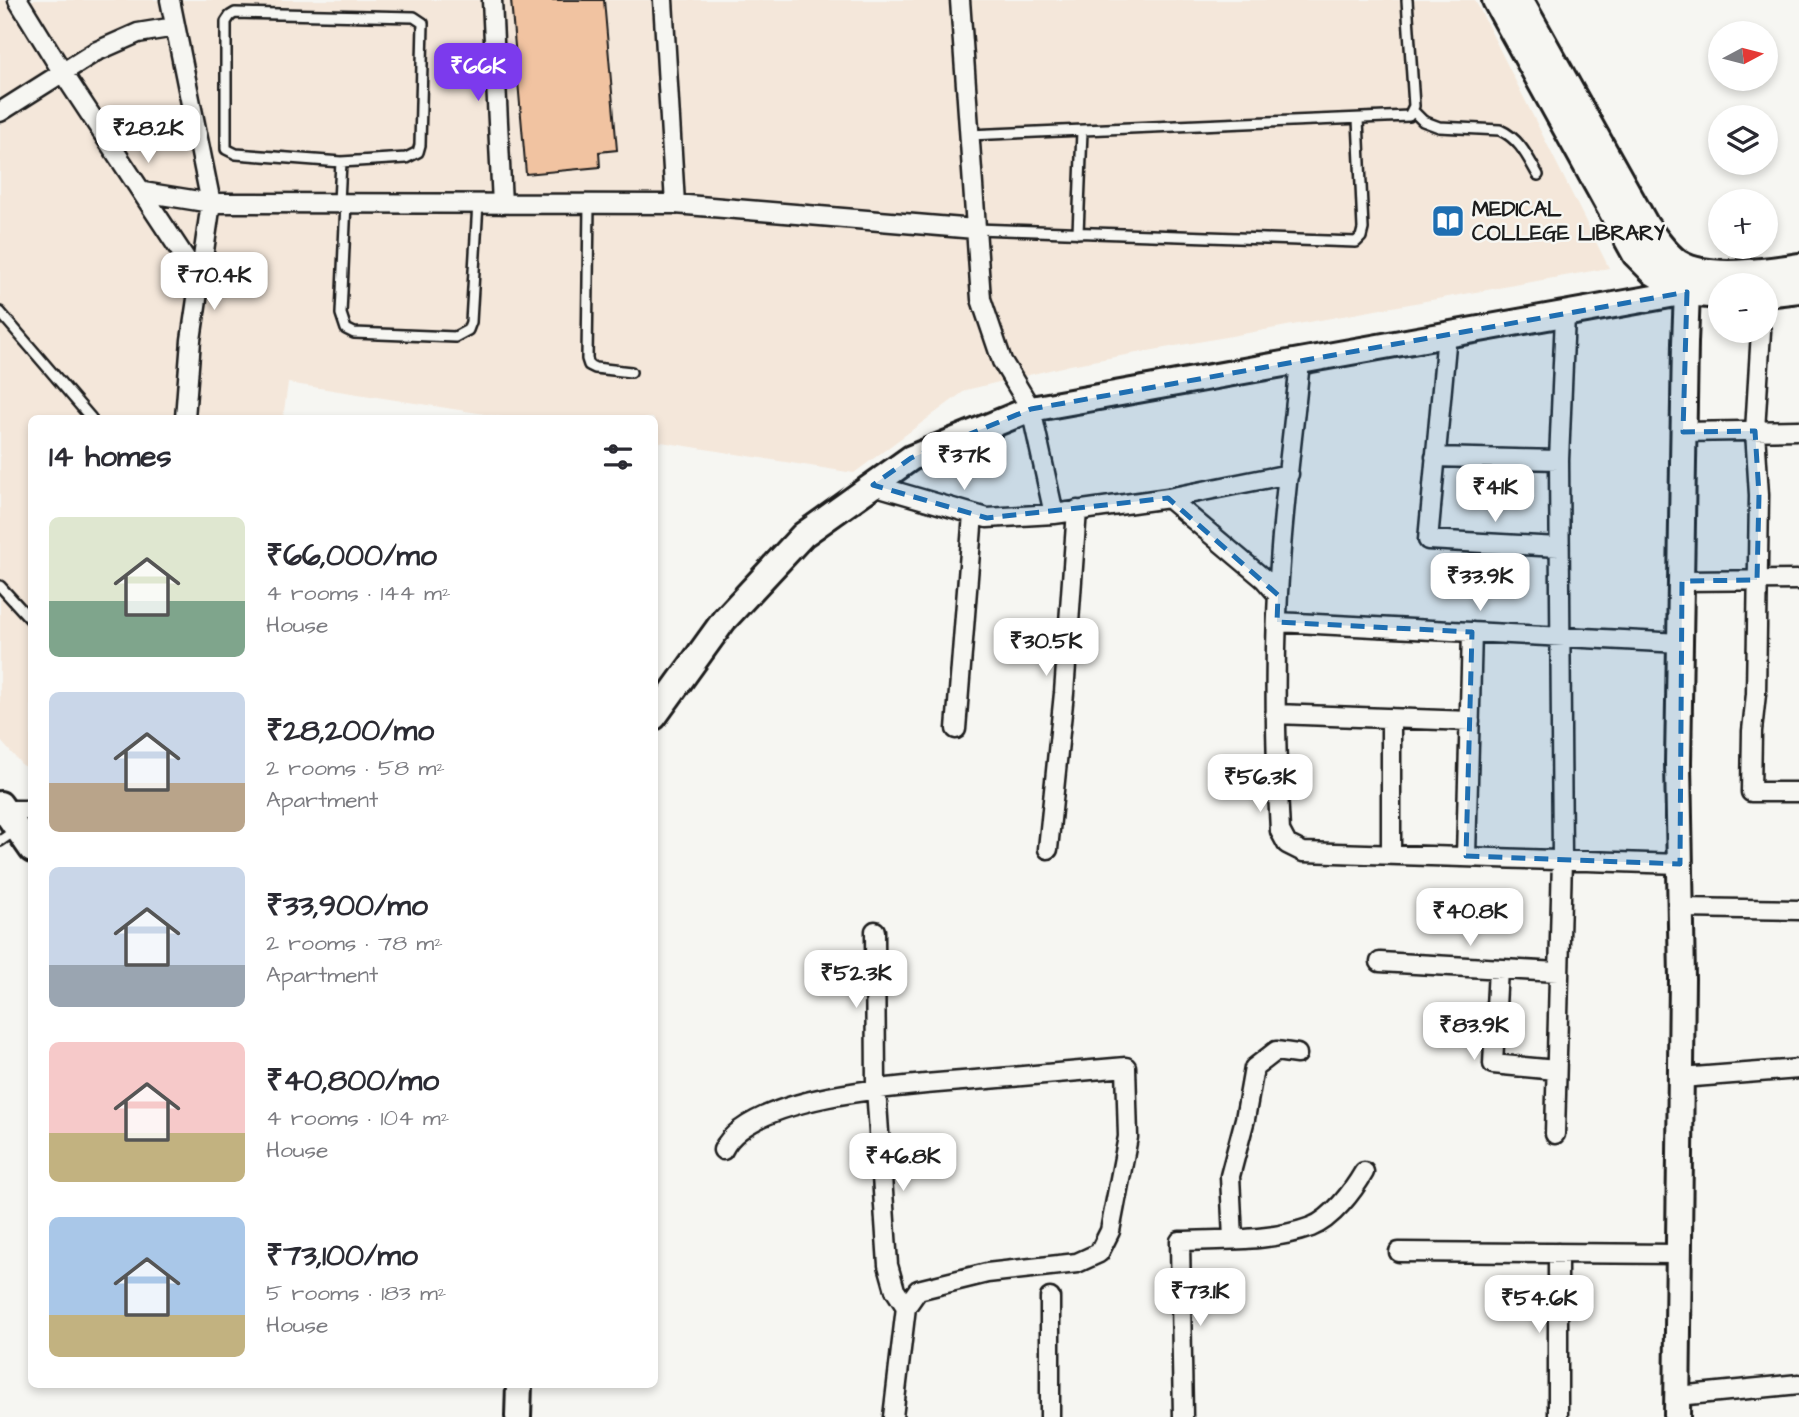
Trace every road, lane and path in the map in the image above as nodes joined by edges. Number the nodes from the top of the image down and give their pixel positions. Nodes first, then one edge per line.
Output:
1 (18, 0) edge
2 (170, 0) edge
3 (492, 0) edge
4 (663, 0) edge
5 (960, 0) edge
6 (1407, 0) edge
7 (1496, 0) edge
8 (1520, 0) edge
9 (175, 27) junction
10 (63, 73) junction
11 (1413, 111) junction
12 (0, 112) edge
13 (1358, 119) junction
14 (1082, 131) junction
15 (969, 135) junction
16 (341, 162) junction
17 (1538, 176) dead end
18 (143, 192) junction
19 (342, 202) junction
20 (211, 203) junction
21 (478, 203) junction
22 (502, 204) junction
23 (589, 204) junction
24 (676, 204) junction
25 (975, 229) junction
26 (1078, 233) junction
27 (1799, 267) edge
28 (199, 279) junction
29 (1692, 281) junction
30 (1708, 289) edge
31 (1799, 289) edge
32 (1778, 292) edge
33 (0, 312) edge
34 (1565, 315) junction
35 (1447, 334) junction
36 (1760, 343) edge
37 (1300, 361) junction
38 (631, 372) dead end
39 (1031, 409) junction
40 (88, 415) edge
41 (185, 415) edge
42 (1799, 430) edge
43 (1755, 431) junction
44 (1683, 432) junction
45 (1435, 457) junction
46 (1559, 460) junction
47 (1289, 474) junction
48 (873, 485) junction
49 (1168, 498) junction
50 (1077, 510) junction
51 (973, 514) junction
52 (1054, 514) junction
53 (1559, 547) junction
54 (1757, 580) junction
55 (1799, 580) edge
56 (1682, 581) junction
57 (0, 586) edge
58 (1278, 595) junction
59 (28, 617) edge
60 (1277, 622) junction
61 (1472, 632) junction
62 (1559, 637) junction
63 (1681, 643) junction
64 (658, 711) edge
65 (1276, 714) junction
66 (1391, 718) junction
67 (1470, 721) junction
68 (956, 729) dead end
69 (1799, 792) edge
70 (11, 819) edge
71 (28, 844) edge
72 (1048, 849) dead end
73 (1391, 853) junction
74 (1466, 856) junction
75 (1562, 859) junction
76 (1680, 864) junction
77 (1681, 908) junction
78 (1799, 910) edge
79 (875, 931) dead end
80 (1380, 962) dead end
81 (1498, 969) junction
82 (1558, 972) junction
83 (1297, 1054) dead end
84 (1799, 1069) edge
85 (1556, 1070) junction
86 (1681, 1078) junction
87 (876, 1088) junction
88 (1555, 1134) dead end
89 (723, 1150) dead end
90 (1363, 1172) dead end
91 (1233, 1239) junction
92 (1399, 1251) dead end
93 (1558, 1253) junction
94 (1679, 1254) junction
95 (1050, 1298) dead end
96 (906, 1307) junction
97 (1799, 1384) edge
98 (519, 1388) edge
99 (1677, 1406) edge
100 (518, 1417) edge
101 (893, 1417) edge
102 (1050, 1417) edge
103 (1182, 1417) edge
104 (1558, 1417) edge

1 - 10 street
2 - 9 street
3 - 22 street
4 - 24 street
5 - 15 street
6 - 11 lane
7 - 29 main road
8 - 29 main road
9 - 10 street
9 - 20 street
10 - 12 street
10 - 18 street
11 - 13 lane
11 - 17 lane
13 - 14 lane
13 - 26 lane
14 - 15 lane
14 - 26 lane
15 - 25 street
16 - 16 lane
16 - 19 lane
18 - 20 street
18 - 28 street
19 - 20 street
19 - 21 street
19 - 21 lane
20 - 28 street
21 - 22 street
22 - 23 street
23 - 24 street
23 - 38 lane
24 - 25 street
25 - 26 lane
25 - 39 street
27 - 29 main road
28 - 41 street
29 - 30 main road
29 - 34 main road
29 - 44 main road
31 - 32 main road
33 - 40 lane
34 - 35 main road
34 - 46 street
35 - 37 main road
35 - 45 street
36 - 43 street
37 - 39 main road
37 - 47 street
39 - 48 main road
39 - 52 street
42 - 43 street
43 - 44 street
43 - 54 street
44 - 56 main road
45 - 46 street
45 - 53 street
46 - 53 street
47 - 49 street
47 - 58 street
48 - 51 street
48 - 64 main road
49 - 50 street
49 - 58 street
50 - 52 street
50 - 72 street
51 - 52 street
51 - 68 street
53 - 62 street
54 - 55 street
54 - 56 street
54 - 69 street
56 - 63 main road
57 - 59 lane
58 - 60 street
60 - 61 street
60 - 65 street
61 - 62 street
61 - 67 street
62 - 63 street
62 - 75 street
63 - 76 main road
65 - 66 street
65 - 73 street
66 - 67 street
66 - 73 street
67 - 74 street
70 - 71 main road
73 - 74 street
74 - 75 street
75 - 76 street
75 - 82 street
76 - 77 main road
77 - 78 street
77 - 86 main road
79 - 87 street
80 - 81 street
81 - 82 street
81 - 85 street
82 - 85 street
83 - 91 street
84 - 86 street
85 - 88 street
86 - 94 main road
87 - 89 street
87 - 96 street
87 - 96 street
90 - 91 street
91 - 103 street
92 - 93 street
93 - 94 street
93 - 104 street
94 - 99 main road
95 - 102 street
96 - 101 street
97 - 99 street
98 - 100 main road

